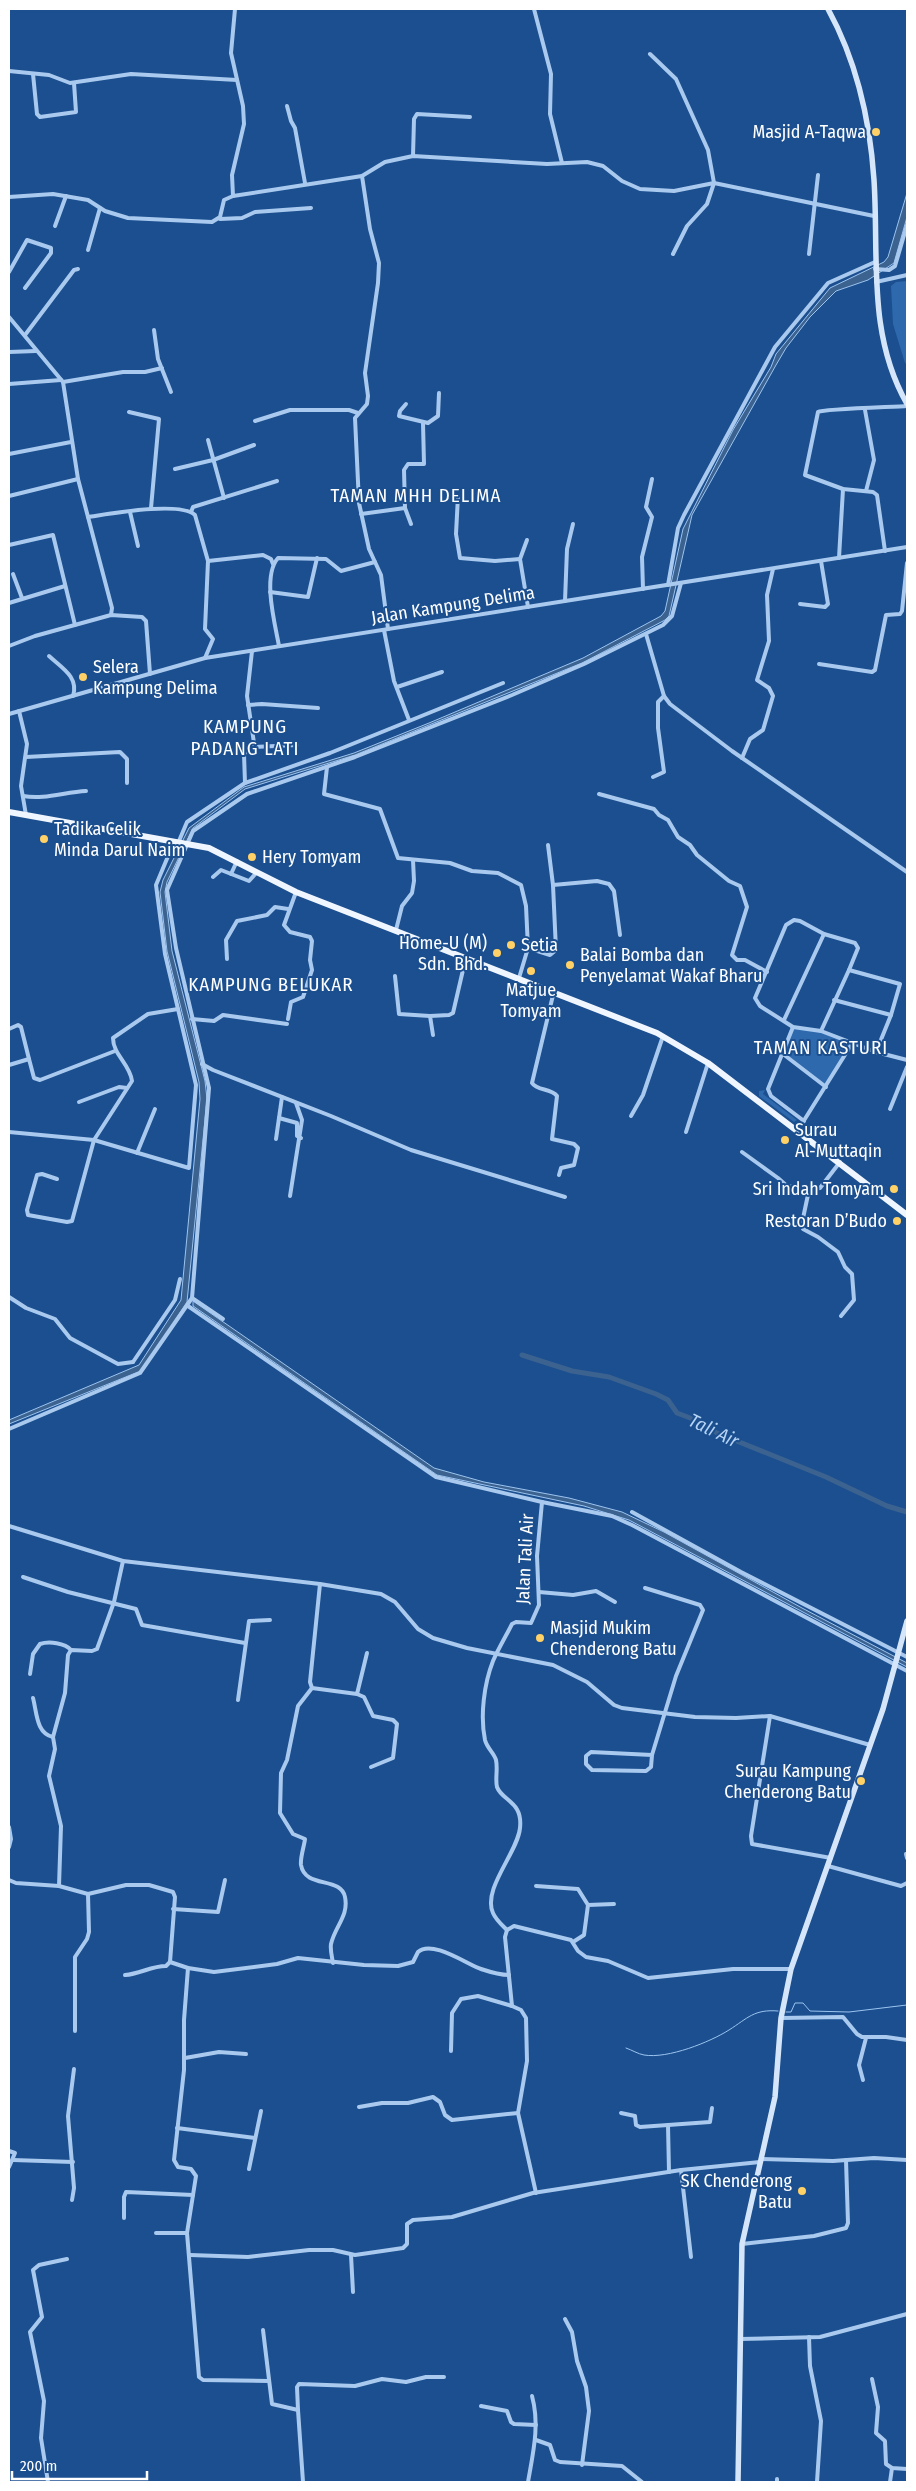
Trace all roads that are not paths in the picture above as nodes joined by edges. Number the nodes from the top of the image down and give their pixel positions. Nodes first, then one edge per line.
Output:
1 (235, 9) edge
2 (534, 9) edge
3 (828, 9) edge
4 (650, 54) dead end
5 (9, 71) edge
6 (33, 74) junction
7 (237, 80) junction
8 (74, 83) junction
9 (287, 106) dead end
10 (470, 117) dead end
11 (413, 156) junction
12 (562, 163) junction
13 (818, 175) dead end
14 (362, 176) junction
15 (306, 183) junction
16 (714, 183) junction
17 (66, 196) junction
18 (233, 196) junction
19 (9, 198) edge
20 (814, 202) junction
21 (100, 208) junction
22 (311, 208) dead end
23 (874, 216) junction
24 (219, 219) junction
25 (907, 224) edge
26 (56, 226) dead end
27 (88, 250) dead end
28 (673, 254) dead end
29 (809, 254) dead end
30 (874, 262) junction
31 (78, 269) dead end
32 (875, 269) junction
33 (9, 270) edge
34 (907, 275) edge
35 (876, 282) junction
36 (26, 288) dead end
37 (9, 317) edge
38 (154, 330) dead end
39 (25, 335) junction
40 (36, 351) junction
41 (9, 352) edge
42 (162, 368) junction
43 (62, 381) junction
44 (9, 384) edge
45 (171, 392) dead end
46 (440, 394) dead end
47 (906, 397) edge
48 (406, 404) dead end
49 (907, 405) edge
50 (865, 410) junction
51 (129, 412) dead end
52 (358, 413) junction
53 (255, 420) dead end
54 (423, 423) junction
55 (208, 440) dead end
56 (71, 442) junction
57 (254, 445) dead end
58 (9, 454) edge
59 (213, 460) junction
60 (175, 469) dead end
61 (78, 479) junction
62 (652, 479) dead end
63 (277, 481) dead end
64 (843, 489) junction
65 (866, 491) junction
66 (9, 496) edge
67 (458, 496) dead end
68 (224, 498) junction
69 (151, 508) junction
70 (405, 508) junction
71 (130, 512) junction
72 (191, 512) junction
73 (361, 514) junction
74 (88, 517) junction
75 (411, 524) dead end
76 (574, 524) dead end
77 (527, 540) dead end
78 (9, 545) edge
79 (138, 546) dead end
80 (907, 547) edge
81 (885, 551) junction
82 (317, 558) junction
83 (839, 558) junction
84 (520, 559) junction
85 (821, 561) junction
86 (208, 562) junction
87 (375, 562) junction
88 (907, 563) edge
89 (273, 564) junction
90 (773, 569) junction
91 (13, 574) dead end
92 (681, 584) junction
93 (668, 585) junction
94 (65, 586) junction
95 (643, 589) junction
96 (270, 592) junction
97 (22, 598) junction
98 (564, 602) junction
99 (9, 603) edge
100 (800, 604) dead end
101 (528, 607) junction
102 (111, 615) junction
103 (75, 625) junction
104 (386, 630) junction
105 (646, 634) junction
106 (9, 646) edge
107 (279, 646) junction
108 (252, 651) junction
109 (49, 656) dead end
110 (205, 658) junction
111 (819, 664) dead end
112 (442, 672) dead end
113 (150, 674) junction
114 (503, 683) dead end
115 (397, 688) junction
116 (73, 696) junction
117 (664, 696) junction
118 (248, 706) junction
119 (318, 708) dead end
120 (19, 712) junction
121 (9, 714) edge
122 (409, 720) junction
123 (297, 745) dead end
124 (252, 746) junction
125 (26, 758) junction
126 (742, 758) junction
127 (327, 767) junction
128 (653, 777) dead end
129 (126, 783) dead end
130 (245, 783) junction
131 (86, 791) dead end
132 (599, 794) dead end
133 (23, 796) junction
134 (9, 812) edge
135 (26, 815) junction
136 (177, 841) junction
137 (186, 842) junction
138 (548, 845) dead end
139 (414, 860) junction
140 (237, 861) junction
141 (257, 872) junction
142 (907, 872) edge
143 (231, 874) junction
144 (213, 877) dead end
145 (554, 885) junction
146 (296, 892) junction
147 (288, 909) junction
148 (396, 930) junction
149 (824, 934) junction
150 (620, 935) dead end
151 (528, 948) junction
152 (466, 957) junction
153 (227, 960) dead end
154 (849, 970) junction
155 (767, 972) junction
156 (395, 976) dead end
157 (519, 978) junction
158 (554, 991) junction
159 (834, 1000) junction
160 (178, 1009) junction
161 (891, 1015) junction
162 (430, 1016) junction
163 (192, 1019) junction
164 (784, 1020) junction
165 (793, 1027) junction
166 (9, 1029) edge
167 (821, 1031) junction
168 (433, 1035) dead end
169 (663, 1036) junction
170 (853, 1042) junction
171 (115, 1051) junction
172 (876, 1052) junction
173 (783, 1054) junction
174 (29, 1059) junction
175 (907, 1060) edge
176 (708, 1063) junction
177 (9, 1064) edge
178 (202, 1064) junction
179 (907, 1067) edge
180 (826, 1087) junction
181 (127, 1088) junction
182 (282, 1097) junction
183 (79, 1102) dead end
184 (295, 1102) junction
185 (155, 1109) dead end
186 (890, 1109) dead end
187 (631, 1116) dead end
188 (279, 1118) junction
189 (804, 1121) junction
190 (798, 1130) junction
191 (9, 1132) edge
192 (686, 1132) dead end
193 (301, 1138) junction
194 (276, 1139) dead end
195 (94, 1140) junction
196 (742, 1152) dead end
197 (137, 1153) junction
198 (840, 1162) junction
199 (560, 1175) dead end
200 (57, 1179) dead end
201 (809, 1190) junction
202 (290, 1196) dead end
203 (564, 1197) dead end
204 (907, 1215) edge
205 (180, 1279) dead end
206 (9, 1297) edge
207 (192, 1298) junction
208 (188, 1306) junction
209 (841, 1316) dead end
210 (223, 1320) dead end
211 (133, 1362) junction
212 (139, 1372) junction
213 (9, 1429) edge
214 (542, 1502) junction
215 (632, 1512) dead end
216 (9, 1526) edge
217 (123, 1562) junction
218 (23, 1577) dead end
219 (320, 1584) junction
220 (645, 1588) dead end
221 (539, 1592) junction
222 (114, 1602) junction
223 (615, 1602) dead end
224 (270, 1620) dead end
225 (907, 1621) edge
226 (245, 1643) junction
227 (71, 1650) junction
228 (367, 1653) dead end
229 (497, 1653) junction
230 (899, 1654) junction
231 (907, 1656) edge
232 (896, 1665) junction
233 (907, 1670) edge
234 (30, 1674) dead end
235 (312, 1688) junction
236 (357, 1694) junction
237 (33, 1698) dead end
238 (238, 1700) dead end
239 (664, 1714) junction
240 (770, 1716) junction
241 (53, 1737) junction
242 (870, 1745) junction
243 (652, 1755) junction
244 (372, 1767) dead end
245 (9, 1827) edge
246 (9, 1847) edge
247 (831, 1858) junction
248 (828, 1866) junction
249 (9, 1880) edge
250 (225, 1880) dead end
251 (907, 1883) edge
252 (59, 1886) junction
253 (536, 1886) dead end
254 (88, 1894) junction
255 (614, 1904) dead end
256 (588, 1906) junction
257 (173, 1910) junction
258 (507, 1930) junction
259 (573, 1942) junction
260 (170, 1962) junction
261 (333, 1963) junction
262 (188, 1968) junction
263 (791, 1969) junction
264 (125, 1974) dead end
265 (509, 1975) junction
266 (512, 2006) junction
267 (781, 2018) junction
268 (75, 2031) dead end
269 (866, 2038) junction
270 (907, 2040) edge
271 (450, 2051) dead end
272 (246, 2054) dead end
273 (185, 2058) junction
274 (74, 2069) dead end
275 (863, 2080) dead end
276 (359, 2107) dead end
277 (712, 2108) dead end
278 (261, 2112) dead end
279 (518, 2113) junction
280 (621, 2113) dead end
281 (668, 2125) junction
282 (177, 2128) junction
283 (255, 2138) junction
284 (9, 2152) edge
285 (13, 2160) junction
286 (846, 2160) junction
287 (907, 2160) edge
288 (761, 2161) junction
289 (72, 2162) junction
290 (9, 2167) edge
291 (249, 2169) dead end
292 (681, 2170) junction
293 (669, 2172) junction
294 (536, 2193) junction
295 (193, 2195) junction
296 (72, 2200) dead end
297 (124, 2218) dead end
298 (156, 2233) dead end
299 (187, 2233) junction
300 (742, 2244) junction
301 (190, 2255) junction
302 (351, 2255) junction
303 (691, 2257) dead end
304 (67, 2259) dead end
305 (353, 2292) dead end
306 (907, 2314) edge
307 (565, 2319) dead end
308 (263, 2330) dead end
309 (809, 2337) junction
310 (739, 2338) junction
311 (444, 2377) dead end
312 (872, 2379) dead end
313 (269, 2381) junction
314 (532, 2396) dead end
315 (481, 2406) dead end
316 (298, 2410) junction
317 (536, 2425) junction
318 (536, 2440) junction
319 (582, 2465) junction
320 (892, 2468) junction
321 (907, 2469) edge
322 (48, 2482) edge
323 (303, 2482) edge
324 (528, 2482) edge
325 (642, 2482) edge
326 (738, 2482) edge
327 (817, 2482) edge
328 (890, 2482) edge

1 - 7 street
2 - 12 street
3 - 23 street
4 - 16 street
5 - 6 street
6 - 8 street
6 - 8 street
7 - 8 street
7 - 18 street
9 - 15 street
10 - 11 street
11 - 12 street
11 - 14 street
12 - 16 street
13 - 20 street
14 - 15 street
14 - 52 street
15 - 18 street
16 - 20 street
16 - 28 street
17 - 19 street
17 - 21 street
17 - 26 street
18 - 24 street
20 - 23 street
20 - 29 street
21 - 24 street
21 - 27 street
22 - 24 street
23 - 30 street
25 - 32 street
30 - 32 street
30 - 93 street
31 - 39 street
32 - 35 street
33 - 36 street
34 - 35 street
35 - 47 street
37 - 39 street
38 - 42 street
39 - 40 street
40 - 41 street
40 - 43 street
42 - 43 street
42 - 45 street
43 - 44 street
43 - 56 street
46 - 54 street
47 - 49 street
48 - 54 street
49 - 50 street
50 - 64 street
50 - 65 street
51 - 69 street
52 - 53 street
52 - 73 street
54 - 70 street
55 - 59 street
56 - 58 street
56 - 61 street
57 - 59 street
59 - 60 street
59 - 68 street
61 - 66 street
61 - 74 street
62 - 95 street
63 - 68 street
64 - 65 street
64 - 83 street
65 - 81 street
67 - 84 street
68 - 72 street
69 - 71 street
69 - 72 street
70 - 73 street
70 - 75 street
71 - 74 street
71 - 79 street
72 - 86 street
73 - 87 street
74 - 102 street
76 - 98 street
77 - 84 street
78 - 94 street
80 - 81 street, Jalan Kampung Delima
81 - 83 street, Jalan Kampung Delima
82 - 87 street
82 - 89 street
82 - 96 street
83 - 85 street, Jalan Kampung Delima
84 - 101 street
85 - 90 street, Jalan Kampung Delima
85 - 100 street
86 - 89 street
86 - 110 street
87 - 104 street
88 - 111 street
89 - 96 street
90 - 92 street, Jalan Kampung Delima
90 - 126 street
91 - 97 street
92 - 93 street, Jalan Kampung Delima
92 - 105 street
93 - 95 street, Jalan Kampung Delima
94 - 97 street
94 - 103 street
95 - 98 street, Jalan Kampung Delima
96 - 107 street
97 - 99 street
98 - 101 street, Jalan Kampung Delima
101 - 104 street, Jalan Kampung Delima
102 - 103 street
102 - 113 street
103 - 106 street
104 - 107 street, Jalan Kampung Delima
104 - 115 street
105 - 117 street
105 - 127 street
107 - 108 street, Jalan Kampung Delima
108 - 110 street, Jalan Kampung Delima
108 - 118 street
109 - 116 street
110 - 113 street, Jalan Kampung Delima
112 - 115 street
113 - 116 street, Jalan Kampung Delima
114 - 122 street
115 - 122 street
116 - 120 street, Jalan Kampung Delima
117 - 126 street
117 - 128 street
118 - 119 street
118 - 124 street
120 - 121 street, Jalan Kampung Delima
120 - 125 street
122 - 130 street
123 - 124 street
124 - 130 street
125 - 129 street
125 - 133 street
126 - 142 street
127 - 137 street
127 - 139 street
130 - 136 street
131 - 133 street
132 - 155 street
133 - 135 street
134 - 135 main road
135 - 136 main road
136 - 137 main road
136 - 160 street
137 - 140 main road
137 - 163 street
138 - 145 street
139 - 148 street
139 - 151 street
140 - 141 main road
140 - 143 street
141 - 143 street
141 - 146 main road
143 - 144 street
145 - 150 street
145 - 151 street
146 - 147 street
146 - 148 main road
147 - 153 street
147 - 163 street
148 - 152 main road
149 - 154 street
149 - 155 street
149 - 164 street
151 - 157 street
152 - 157 main road
152 - 162 street
154 - 159 street
154 - 161 street
155 - 164 street
156 - 162 street
157 - 158 main road
158 - 169 main road
158 - 199 street
159 - 161 street
159 - 167 street
160 - 171 street
160 - 197 street
161 - 172 street
162 - 168 street
163 - 178 street
164 - 165 street
165 - 167 street
165 - 173 street
166 - 174 street
167 - 170 street
169 - 176 main road
169 - 187 street
170 - 172 street
170 - 180 street
171 - 174 street
171 - 181 street
172 - 175 street
173 - 180 street
173 - 189 street
174 - 177 street
176 - 190 main road
176 - 192 street
178 - 182 street
178 - 207 street
179 - 186 street
180 - 189 street
181 - 183 street
181 - 195 street
182 - 184 street
182 - 188 street
184 - 193 street
184 - 203 street
185 - 197 street
188 - 193 street
188 - 194 street
189 - 190 street
190 - 198 main road
191 - 195 street
193 - 202 street
195 - 197 street
195 - 200 street
196 - 201 street
198 - 201 street
198 - 204 main road
201 - 209 street
205 - 211 street
206 - 211 street
207 - 208 street
207 - 210 street
208 - 212 street
208 - 214 street
211 - 212 street
212 - 213 street
214 - 221 street, Jalan Tali Air
214 - 232 street, Jalan Tali Air
215 - 230 street
216 - 217 street
217 - 219 street
217 - 222 street
218 - 222 street
219 - 229 street
219 - 235 street
220 - 239 street
221 - 223 street
221 - 229 street, Jalan Tali Air
222 - 226 street
222 - 227 street
224 - 226 street
225 - 230 street
226 - 238 street
227 - 234 street
227 - 241 street
228 - 236 street
229 - 239 street
229 - 258 street, Jalan Tali Air
230 - 231 street
230 - 232 street
232 - 233 street, Jalan Tali Air
232 - 242 street
235 - 236 street
235 - 261 street
236 - 244 street
237 - 241 street
239 - 240 street
239 - 243 street
240 - 242 street
240 - 247 street
241 - 252 street
242 - 247 street
243 - 243 street
245 - 246 street
247 - 248 street
248 - 251 street
248 - 263 street
249 - 252 street
250 - 257 street
252 - 254 street
253 - 256 street
254 - 257 street
254 - 268 street
255 - 256 street
256 - 259 street
257 - 260 street
258 - 259 street
258 - 265 street
259 - 263 street
260 - 262 street
260 - 264 street
261 - 262 street
261 - 265 street
262 - 273 street
263 - 267 street
265 - 266 street
266 - 271 street
266 - 279 street
267 - 269 street
267 - 288 street
269 - 270 street
269 - 275 street
272 - 273 street
273 - 282 street
274 - 289 street
276 - 279 street
277 - 281 street
278 - 283 street
279 - 294 street
280 - 281 street
281 - 293 street
282 - 283 street
282 - 295 street
283 - 291 street
284 - 285 street
285 - 289 street
285 - 290 street
286 - 287 street
286 - 288 street
286 - 300 street
288 - 292 street
288 - 300 street
289 - 296 street
292 - 293 street
292 - 303 street
293 - 294 street
294 - 302 street
295 - 297 street
295 - 299 street
298 - 299 street
299 - 301 street
300 - 310 street
301 - 302 street
301 - 313 street
302 - 305 street
304 - 322 street
306 - 309 street
307 - 319 street
308 - 313 street
309 - 310 street
309 - 327 street
310 - 326 street
311 - 316 street
312 - 320 street
313 - 316 street
314 - 317 street
315 - 317 street
316 - 323 street
317 - 318 street
318 - 319 street
318 - 324 street
319 - 325 street
320 - 321 street
320 - 328 street

